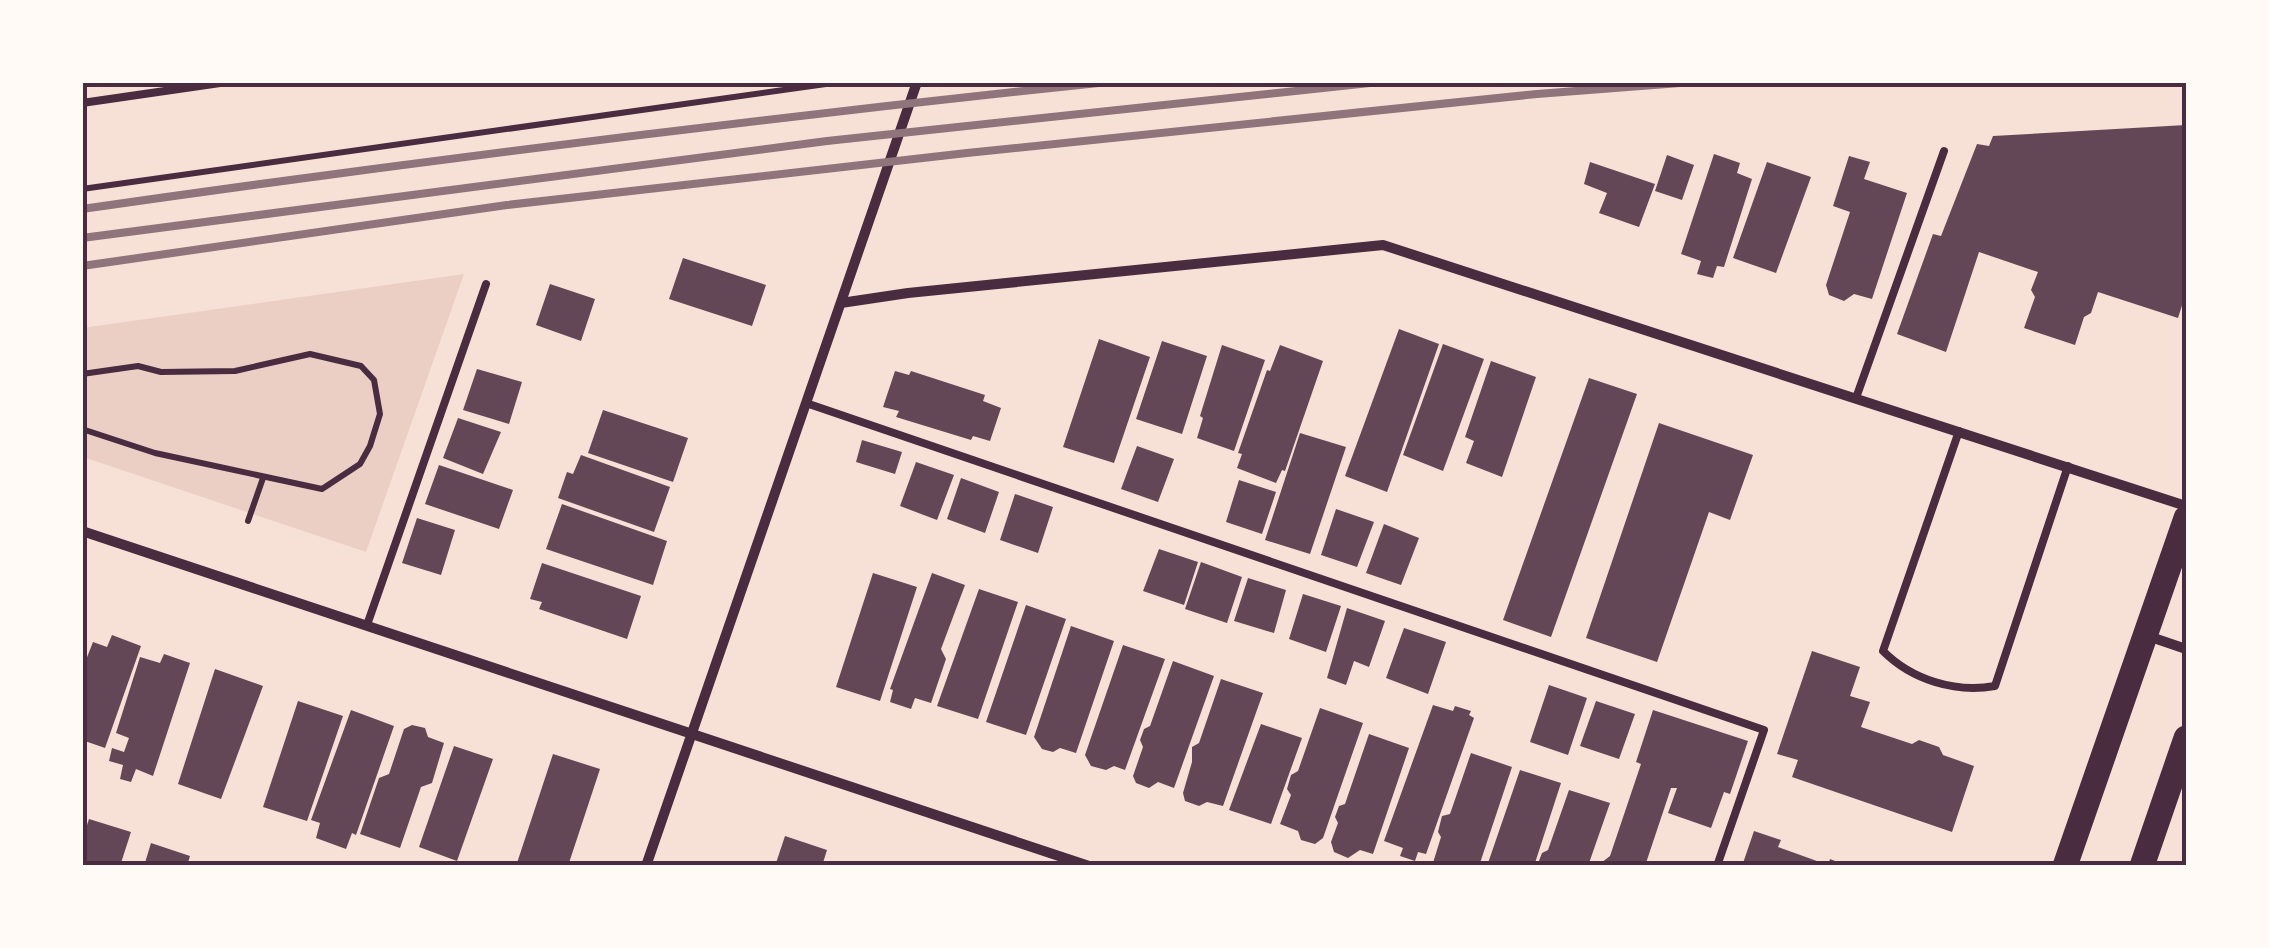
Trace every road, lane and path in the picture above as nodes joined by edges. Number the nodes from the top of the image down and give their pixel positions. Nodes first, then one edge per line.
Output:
1 (226, 82) edge
2 (840, 82) edge
3 (918, 82) edge
4 (82, 103) edge
5 (1944, 151) dead end
6 (82, 189) edge
7 (486, 284) dead end
8 (841, 303) junction
9 (82, 374) edge
10 (1856, 398) junction
11 (806, 403) junction
12 (82, 428) edge
13 (1959, 432) junction
14 (2068, 466) junction
15 (264, 478) junction
16 (2186, 506) edge
17 (2186, 518) edge
18 (248, 522) dead end
19 (82, 531) edge
20 (366, 626) junction
21 (2145, 636) junction
22 (2186, 649) edge
23 (692, 734) junction
24 (2186, 738) edge
25 (646, 866) edge
26 (1088, 866) edge
27 (1717, 866) edge
28 (2065, 866) edge
29 (2142, 866) edge

1 - 4 lane
2 - 6 path
3 - 8 street
5 - 10 lane
7 - 20 lane
8 - 10 street
8 - 11 street
9 - 15 path
10 - 13 street
11 - 23 street
11 - 27 lane
12 - 15 path
13 - 14 street
13 - 14 lane
14 - 16 street
15 - 18 path
17 - 21 main road
19 - 20 street
20 - 23 street
21 - 22 street
21 - 28 main road
23 - 25 street
23 - 26 street
24 - 29 main road

